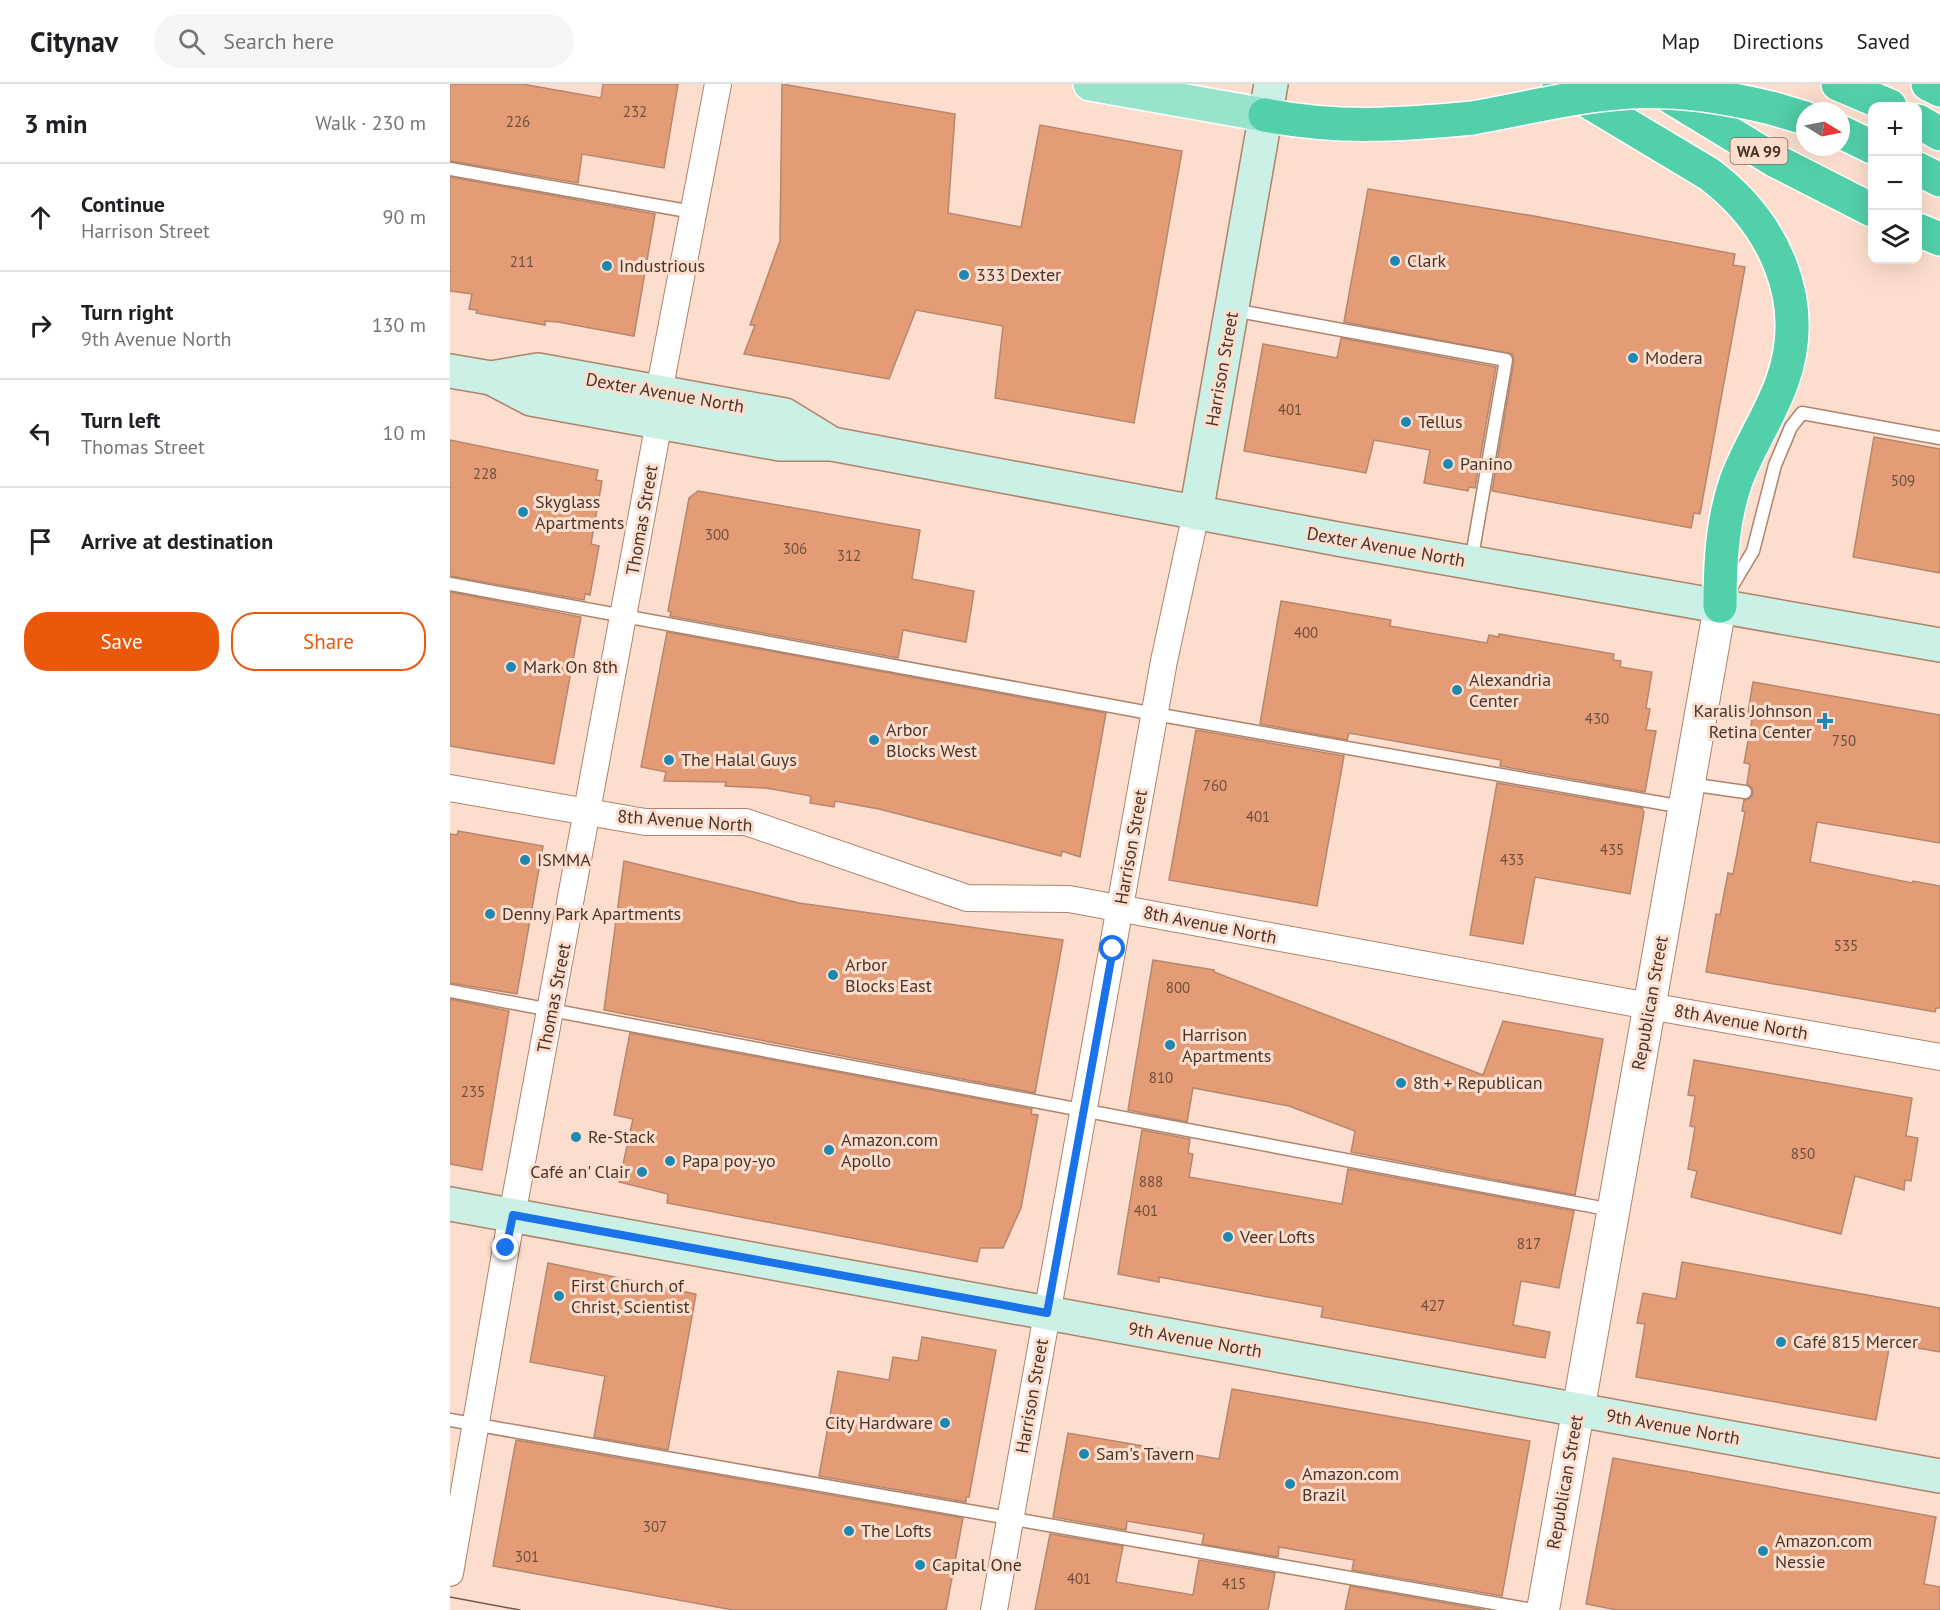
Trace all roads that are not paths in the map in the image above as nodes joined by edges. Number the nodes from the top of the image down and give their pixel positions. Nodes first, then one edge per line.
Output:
1 (718, 84) edge
2 (1090, 84) edge
3 (1271, 84) edge
4 (1559, 84) edge
5 (1650, 84) edge
6 (1838, 84) edge
7 (1928, 84) edge
8 (1940, 90) edge
9 (1881, 102) edge
10 (1796, 115) edge
11 (1265, 116) junction
12 (1922, 124) edge
13 (1940, 134) edge
14 (1850, 136) edge
15 (1868, 145) edge
16 (450, 169) edge
17 (1922, 171) edge
18 (1940, 180) edge
19 (1868, 208) edge
20 (693, 212) junction
21 (1922, 232) edge
22 (1940, 239) edge
23 (1233, 310) junction
24 (450, 371) edge
25 (659, 407) junction
26 (1940, 438) edge
27 (1196, 513) junction
28 (1471, 563) junction
29 (450, 584) edge
30 (1720, 606) junction
31 (625, 616) junction
32 (1940, 645) edge
33 (1155, 714) junction
34 (450, 788) edge
35 (1745, 792) dead end
36 (1686, 795) junction
37 (589, 812) junction
38 (1120, 909) junction
39 (450, 991) edge
40 (1649, 1006) junction
41 (552, 1009) junction
42 (1940, 1057) edge
43 (1084, 1112) junction
44 (450, 1204) edge
45 (1613, 1210) junction
46 (513, 1215) junction
47 (1047, 1313) junction
48 (1578, 1410) junction
49 (450, 1420) edge
50 (476, 1424) junction
51 (1940, 1476) edge
52 (1011, 1518) junction
53 (450, 1573) edge
54 (994, 1610) edge
55 (1533, 1610) edge
56 (1543, 1610) edge

1 - 20 street, Thomas Street
2 - 11 main road
3 - 11 main road, Harrison Street
4 - 30 highway
5 - 19 highway, WA 99
6 - 9 highway
7 - 8 highway
10 - 11 highway, bridge
11 - 23 main road, Harrison Street
12 - 13 highway
14 - 15 highway
16 - 20 lane
17 - 18 highway
20 - 25 street, Thomas Street
21 - 22 highway
23 - 27 main road, Harrison Street
23 - 28 lane
24 - 25 main road, Dexter Avenue North
25 - 27 main road, Dexter Avenue North
25 - 31 street, Thomas Street
26 - 30 lane, Republican Street
27 - 28 main road, Dexter Avenue North
27 - 33 street, Harrison Street
28 - 30 main road, Dexter Avenue North
29 - 31 lane
30 - 32 main road, Dexter Avenue North
30 - 36 street, Republican Street
31 - 33 lane
31 - 37 street, Thomas Street
33 - 36 lane
33 - 38 street, Harrison Street
34 - 37 street, 8th Avenue North
35 - 36 lane
36 - 40 street, Republican Street
37 - 38 street, 8th Avenue North
37 - 41 street, Thomas Street
38 - 40 street, 8th Avenue North
38 - 43 street, Harrison Street
39 - 41 lane
40 - 42 street, 8th Avenue North
40 - 45 street, Republican Street
41 - 43 lane
41 - 46 street, Thomas Street
43 - 45 lane
43 - 47 street, Harrison Street
44 - 46 main road, 9th Avenue North
45 - 48 street, Republican Street
46 - 47 main road, 9th Avenue North
46 - 50 street, Thomas Street
47 - 48 main road, 9th Avenue North
47 - 52 street, Harrison Street
48 - 51 main road, 9th Avenue North
48 - 56 street, Republican Street
49 - 50 lane
50 - 52 lane
50 - 53 street, Thomas Street
52 - 54 street, Harrison Street
52 - 55 lane

